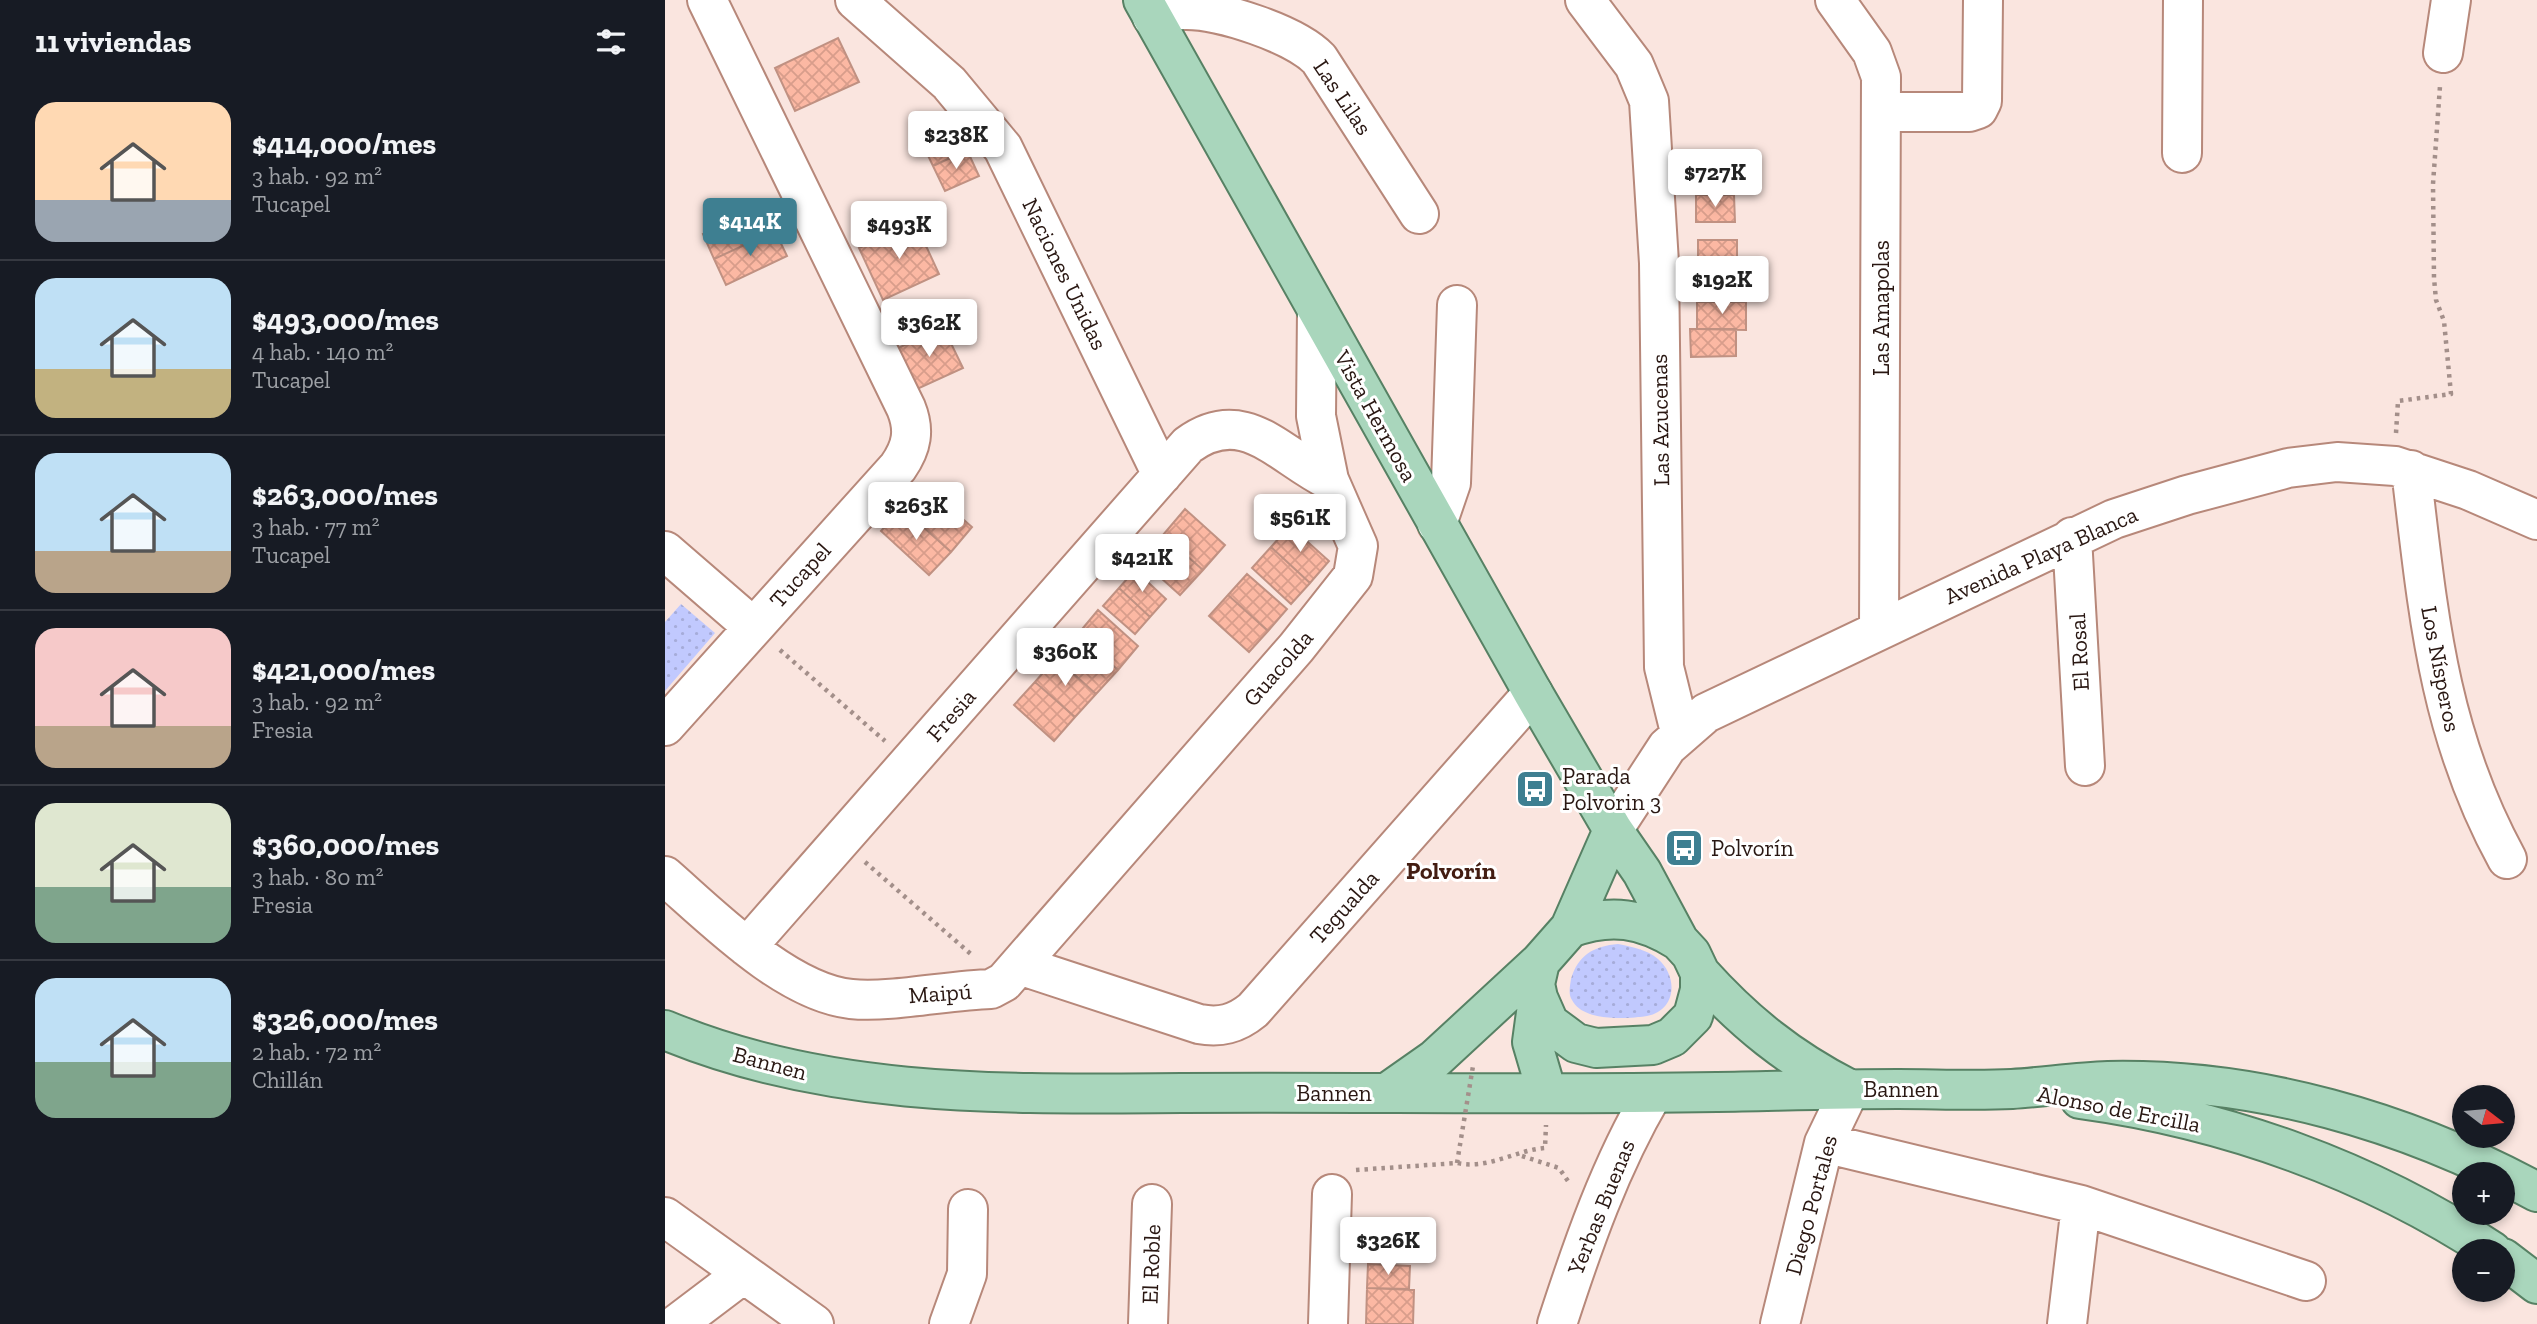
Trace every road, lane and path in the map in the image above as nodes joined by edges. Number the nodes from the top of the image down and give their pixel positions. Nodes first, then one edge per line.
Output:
1 (855, 0) edge
2 (1585, 0) edge
3 (1835, 0) edge
4 (1983, 0) edge
5 (2183, 0) edge
6 (2451, 0) edge
7 (713, 4) edge
8 (1148, 8) edge
9 (2443, 53) joint
10 (1881, 112) junction
11 (2182, 153) dead end
12 (1419, 214) dead end
13 (1457, 305) dead end
14 (1317, 310) junction
15 (2403, 468) junction
16 (1162, 475) junction
17 (1329, 480) junction
18 (2537, 520) edge
19 (1437, 524) junction
20 (2072, 537) junction
21 (665, 551) edge
22 (753, 627) junction
23 (1879, 629) junction
24 (795, 663) dead end
25 (1533, 693) junction
26 (665, 726) edge
27 (1680, 732) junction
28 (909, 762) junction
29 (2085, 766) dead end
30 (1613, 830) junction
31 (840, 841) junction
32 (2507, 859) dead end
33 (665, 876) edge
34 (1570, 928) junction
35 (1679, 941) junction
36 (747, 947) junction
37 (1011, 973) junction
38 (1700, 973) junction
39 (1539, 980) junction
40 (1688, 1023) junction
41 (665, 1030) edge
42 (1473, 1066) dead end
43 (1850, 1089) junction
44 (2012, 1089) junction
45 (1388, 1092) junction
46 (1547, 1093) junction
47 (1653, 1093) junction
48 (1824, 1143) junction
49 (1522, 1156) dead end
50 (1457, 1163) junction
51 (1401, 1166) dead end
52 (2537, 1192) edge
53 (1332, 1194) dead end
54 (1152, 1204) dead end
55 (2081, 1205) junction
56 (968, 1209) dead end
57 (665, 1217) edge
58 (2472, 1239) edge
59 (2515, 1267) edge
60 (743, 1274) junction
61 (2306, 1281) dead end
62 (2537, 1284) edge
63 (677, 1324) edge
64 (814, 1324) edge
65 (949, 1324) edge
66 (1148, 1324) edge
67 (1328, 1324) edge
68 (1557, 1324) edge
69 (1780, 1324) edge
70 (2067, 1324) edge

1 - 16 street, Naciones Unidas
2 - 27 street, Las Azucenas
3 - 10 street, Las Amapolas
4 - 10 street
5 - 11 street
6 - 9 street
7 - 22 street, Tucapel
8 - 12 street, Las Lilas
8 - 14 main road, Vista Hermosa
9 - 15 path
10 - 23 street, Las Amapolas
13 - 19 street
14 - 17 street, Guacolda
14 - 19 main road, Vista Hermosa
15 - 18 street, Avenida Playa Blanca
15 - 20 street, Avenida Playa Blanca
15 - 32 street, Los Nísperos
16 - 17 street, Fresia
16 - 28 street, Fresia
17 - 37 street, Guacolda
19 - 25 main road, Vista Hermosa
20 - 23 street, Avenida Playa Blanca
20 - 29 street, El Rosal
21 - 22 street
22 - 26 street, Tucapel
23 - 27 street, Avenida Playa Blanca
24 - 28 path
25 - 30 main road, Vista Hermosa
25 - 37 street, Tegualda
27 - 30 street, Avenida Playa Blanca
28 - 31 street, Fresia
30 - 34 main road
30 - 35 main road, Vista Hermosa
31 - 36 street, Fresia
31 - 37 path
33 - 36 street, Maipú
34 - 35 main road, Vista Hermosa
34 - 39 main road
35 - 38 main road, Vista Hermosa
36 - 37 street, Maipú
38 - 40 main road
38 - 43 main road, Vista Hermosa
39 - 40 main road
39 - 45 main road
39 - 46 main road
40 - 47 main road
41 - 45 main road, Bannen
42 - 50 path, bridge
43 - 44 main road, Bannen
43 - 47 main road, Bannen
43 - 48 street, Diego Portales
44 - 52 main road, Alonso de Ercilla
44 - 58 main road, Alonso de Ercilla
45 - 46 main road, Bannen
46 - 47 main road, Bannen
47 - 68 street, Yerbas Buenas
48 - 55 street
48 - 69 street, Diego Portales
49 - 50 path
50 - 51 path
53 - 67 street
54 - 66 street, El Roble
55 - 61 street
55 - 70 street
56 - 65 street
57 - 60 street
59 - 62 main road
60 - 63 street
60 - 64 street

